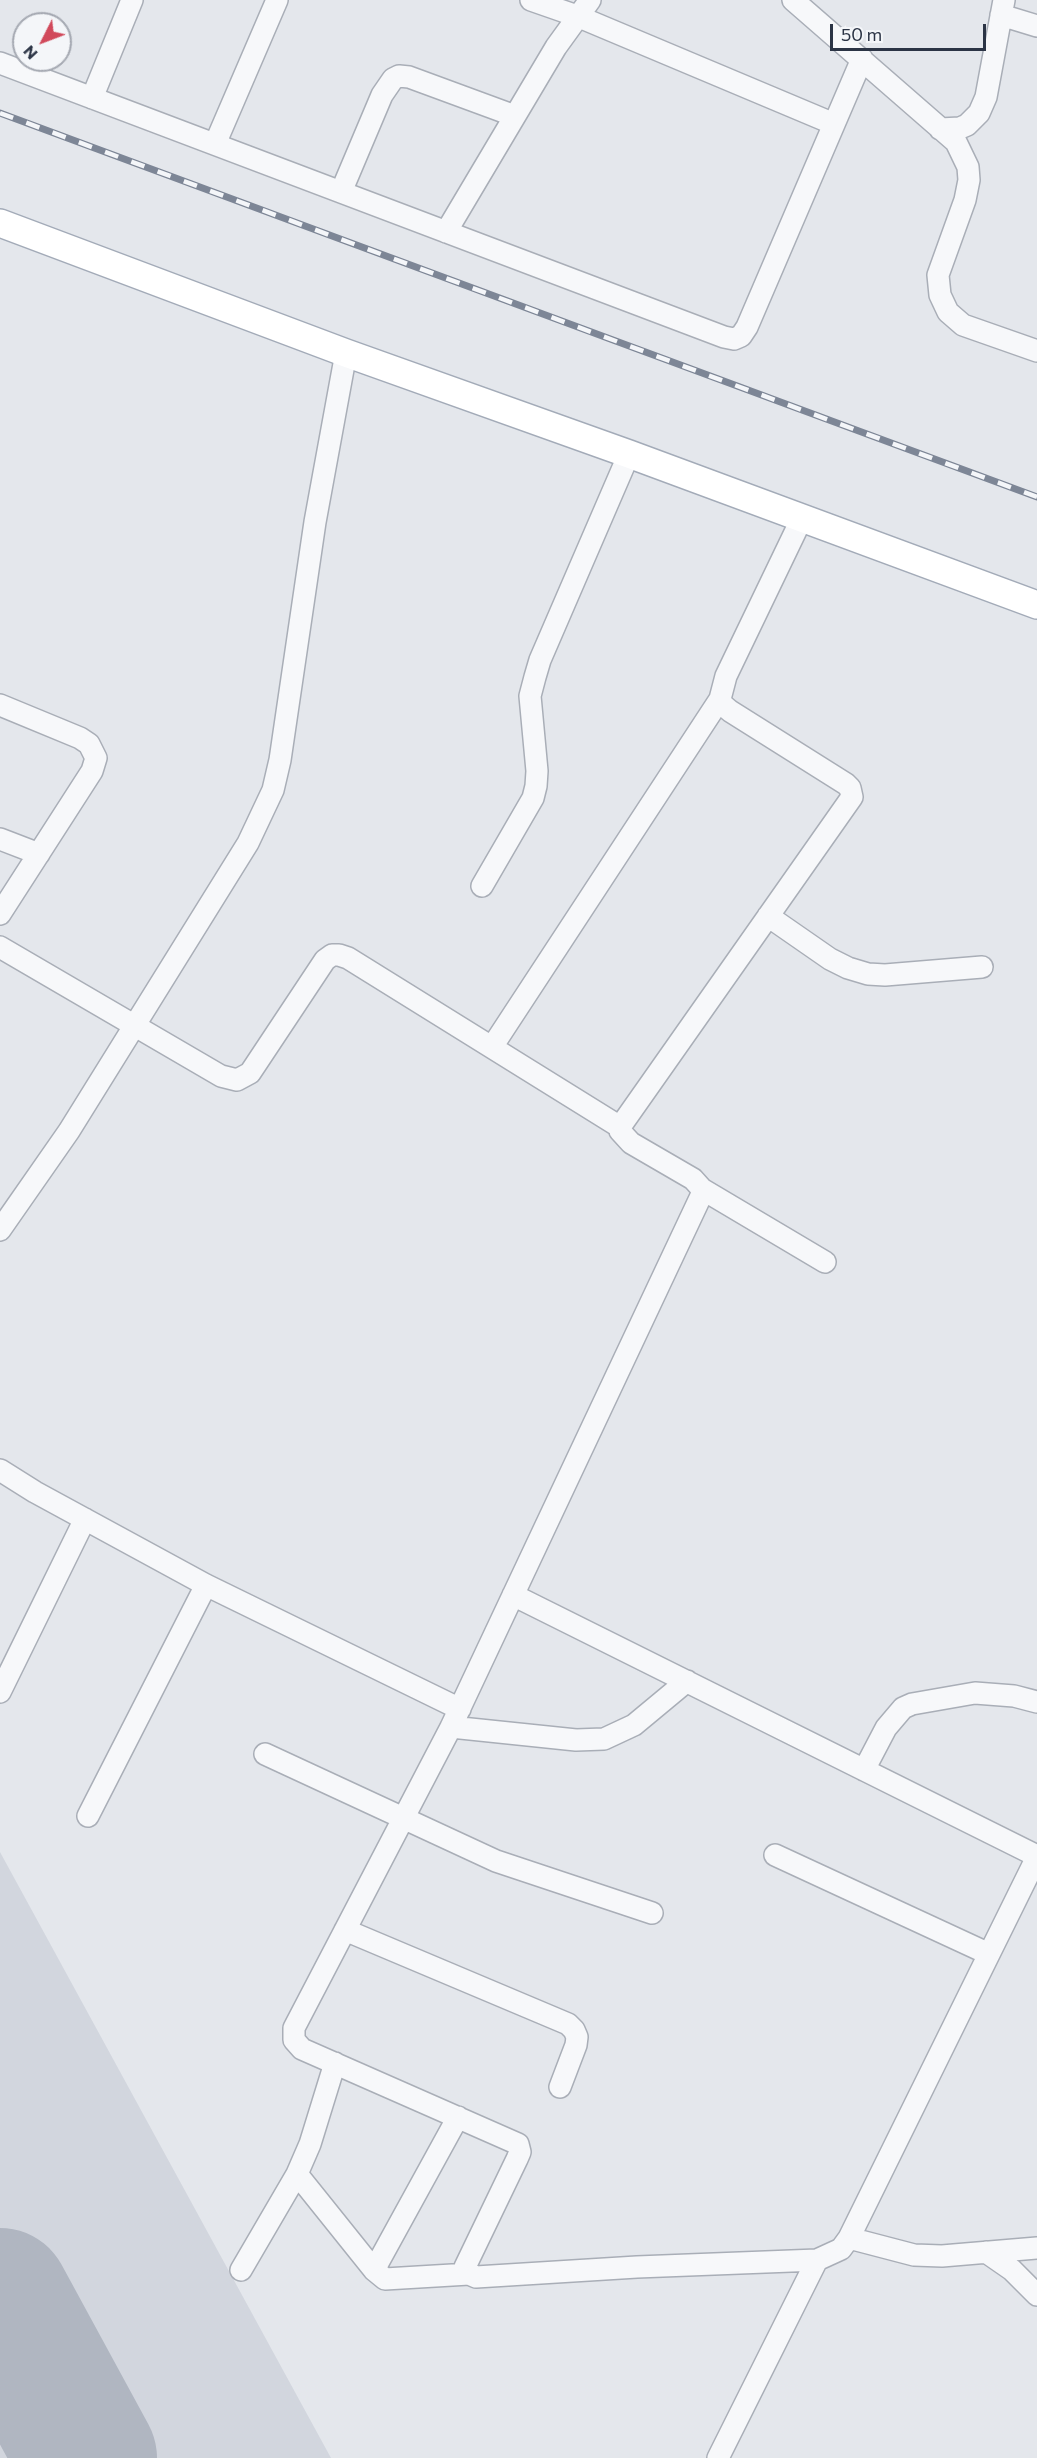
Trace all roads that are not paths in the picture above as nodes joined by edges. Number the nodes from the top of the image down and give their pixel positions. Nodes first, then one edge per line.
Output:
1 (132, 0) edge
2 (277, 0) edge
3 (531, 0) edge
4 (793, 0) edge
5 (1003, 7) edge
6 (584, 8) edge
7 (1037, 26) edge
8 (862, 59) junction
9 (0, 63) edge
10 (92, 98) junction
11 (515, 116) junction
12 (834, 124) junction
13 (940, 129) junction
14 (216, 144) junction
15 (341, 192) junction
16 (0, 223) edge
17 (446, 232) junction
18 (1037, 351) edge
19 (346, 353) junction
20 (629, 454) junction
21 (802, 518) junction
22 (1037, 605) edge
23 (720, 699) junction
24 (0, 705) edge
25 (0, 839) edge
26 (39, 854) junction
27 (482, 886) dead end
28 (0, 914) edge
29 (768, 916) junction
30 (0, 947) edge
31 (982, 967) dead end
32 (134, 1025) junction
33 (492, 1047) junction
34 (620, 1126) junction
35 (702, 1189) junction
36 (0, 1230) edge
37 (825, 1262) dead end
38 (0, 1470) edge
39 (85, 1519) junction
40 (206, 1585) junction
41 (513, 1595) junction
42 (687, 1681) junction
43 (0, 1692) edge
44 (1037, 1702) edge
45 (456, 1718) junction
46 (265, 1755) dead end
47 (864, 1770) junction
48 (88, 1816) dead end
49 (404, 1819) junction
50 (775, 1855) dead end
51 (1037, 1856) edge
52 (652, 1913) dead end
53 (345, 1930) junction
54 (989, 1954) junction
55 (335, 2063) junction
56 (560, 2087) dead end
57 (458, 2117) junction
58 (297, 2174) junction
59 (849, 2238) junction
60 (1037, 2248) edge
61 (986, 2252) junction
62 (818, 2260) junction
63 (241, 2270) dead end
64 (374, 2270) junction
65 (469, 2274) junction
66 (1037, 2295) edge
67 (718, 2458) edge

1 - 10 street
2 - 14 street
3 - 6 street
4 - 8 street
5 - 7 street
5 - 13 street
6 - 11 street
6 - 12 street
8 - 12 street
8 - 13 street
9 - 10 street
10 - 14 street
11 - 15 street
11 - 17 street
12 - 17 street
13 - 18 street
14 - 15 street
15 - 17 street
16 - 19 main road
19 - 20 main road
19 - 32 street
20 - 21 main road
20 - 27 street
21 - 22 main road
21 - 23 street
23 - 29 street
23 - 33 street
24 - 26 street
25 - 26 street
26 - 28 street
29 - 31 street
29 - 34 street
30 - 32 street
32 - 33 street
32 - 36 street
33 - 34 street
34 - 35 street
35 - 37 street
35 - 41 street
38 - 39 street
39 - 40 street
39 - 43 street
40 - 45 street
40 - 48 street
41 - 42 street
41 - 45 street
42 - 45 street
42 - 47 street
44 - 47 street
45 - 49 street
46 - 49 street
47 - 51 street
49 - 52 street
49 - 53 street
50 - 54 street
51 - 54 street
53 - 55 street
53 - 56 street
54 - 59 street
55 - 57 street
55 - 58 street
57 - 64 street
57 - 65 street
58 - 63 street
58 - 64 street
59 - 61 street
59 - 62 street
60 - 61 street
61 - 66 street
62 - 65 street
62 - 67 street
64 - 65 street

